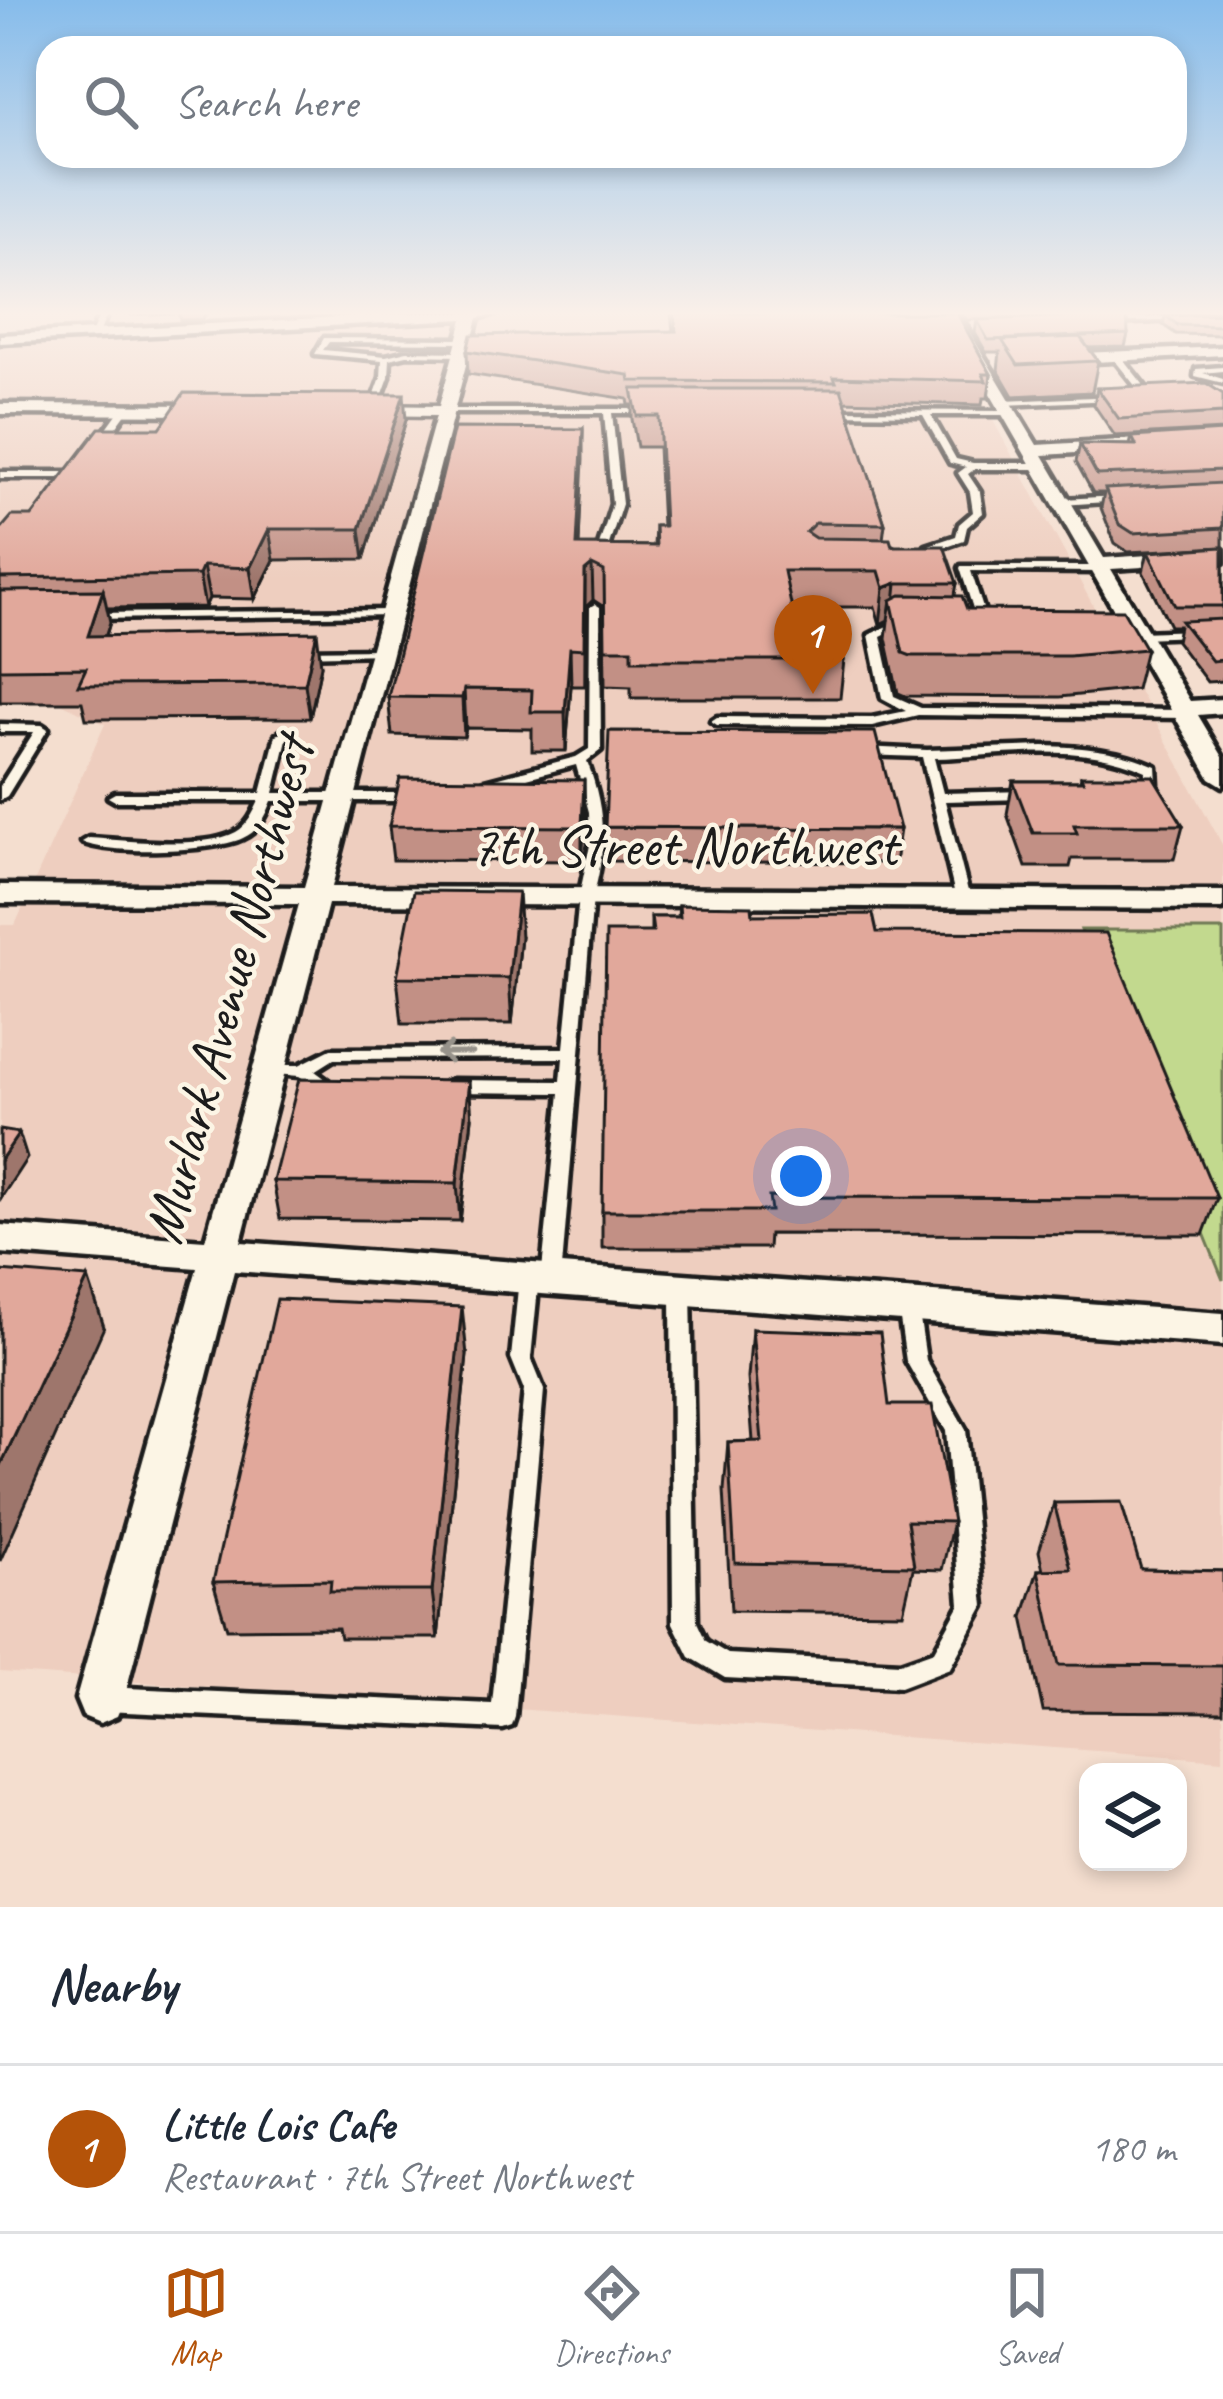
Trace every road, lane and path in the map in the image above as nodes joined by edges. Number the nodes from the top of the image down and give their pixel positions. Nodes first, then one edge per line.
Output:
1 (375, 402) edge
2 (448, 402) edge
3 (1003, 402) edge
4 (1078, 402) edge
5 (1007, 408) junction
6 (0, 409) edge
7 (125, 410) junction
8 (238, 410) edge
9 (351, 410) edge
10 (373, 410) junction
11 (446, 411) junction
12 (608, 411) junction
13 (676, 412) edge
14 (812, 412) edge
15 (926, 412) junction
16 (1223, 439) edge
17 (97, 447) edge
18 (1036, 458) junction
19 (86, 461) edge
20 (973, 466) junction
21 (0, 475) edge
22 (1131, 499) edge
23 (1062, 502) junction
24 (1223, 556) edge
25 (1100, 566) junction
26 (914, 567) edge
27 (935, 567) junction
28 (965, 568) junction
29 (598, 575) edge
30 (595, 607) dead end
31 (392, 613) junction
32 (68, 616) edge
33 (916, 626) edge
34 (962, 626) edge
35 (986, 627) junction
36 (1006, 627) edge
37 (1223, 632) edge
38 (1140, 635) junction
39 (382, 652) junction
40 (290, 653) edge
41 (1223, 706) edge
42 (1185, 711) junction
43 (919, 712) junction
44 (717, 722) dead end
45 (0, 728) edge
46 (282, 736) dead end
47 (595, 750) junction
48 (619, 750) edge
49 (851, 750) edge
50 (927, 754) junction
51 (580, 760) junction
52 (1223, 778) edge
53 (478, 786) edge
54 (0, 792) edge
55 (1123, 793) edge
56 (1034, 795) edge
57 (424, 796) edge
58 (115, 797) dead end
59 (940, 797) junction
60 (264, 799) junction
61 (342, 800) junction
62 (89, 842) dead end
63 (0, 894) edge
64 (317, 896) junction
65 (586, 897) junction
66 (963, 898) junction
67 (1223, 900) edge
68 (572, 1053) junction
69 (269, 1069) junction
70 (302, 1071) junction
71 (344, 1085) edge
72 (434, 1086) edge
73 (569, 1087) junction
74 (0, 1239) edge
75 (218, 1256) junction
76 (540, 1279) junction
77 (681, 1289) junction
78 (908, 1306) junction
79 (1223, 1329) edge
80 (100, 1699) joint

1 - 10 lane
2 - 11 street, Murlark Avenue Northwest
3 - 5 street
4 - 5 lane
5 - 15 lane
5 - 18 street
6 - 7 street
7 - 8 street
7 - 17 lane
9 - 10 street
10 - 11 street
11 - 12 lane
11 - 31 street, Murlark Avenue Northwest
12 - 13 lane
12 - 29 lane
14 - 15 lane
15 - 20 lane
16 - 18 street
18 - 20 lane
18 - 23 street
19 - 21 lane
20 - 27 lane
22 - 23 lane
23 - 25 street
24 - 25 street
25 - 28 lane
25 - 38 street
26 - 27 lane
27 - 28 lane
28 - 35 lane
30 - 47 lane
31 - 32 lane
31 - 39 street, Murlark Avenue Northwest
33 - 43 lane
34 - 35 lane
35 - 36 lane
37 - 38 lane
38 - 42 street
39 - 40 lane
39 - 61 street, Murlark Avenue Northwest
41 - 42 street
42 - 43 lane
42 - 52 street
43 - 44 lane
45 - 54 lane
46 - 60 lane
47 - 48 lane
47 - 51 lane
49 - 50 lane
50 - 55 lane
50 - 59 lane
51 - 53 lane
51 - 65 lane
56 - 59 lane
57 - 61 lane
58 - 60 lane
59 - 66 lane
60 - 61 lane
60 - 62 lane
61 - 64 street, Murlark Avenue Northwest
63 - 64 street, 7th Street Northwest
64 - 65 street, 7th Street Northwest
64 - 69 street, Murlark Avenue Northwest
65 - 66 street, 7th Street Northwest
65 - 68 lane
66 - 67 street, 7th Street Northwest
68 -> 70 lane
68 - 73 lane
69 - 70 lane
69 - 75 street, Murlark Avenue Northwest
70 - 71 lane
72 - 73 lane
73 - 76 lane
74 - 75 street
75 - 76 street
75 - 80 street, Murlark Avenue Northwest
76 - 77 street
76 - 80 lane
77 - 78 street
77 - 78 lane
78 - 79 street

